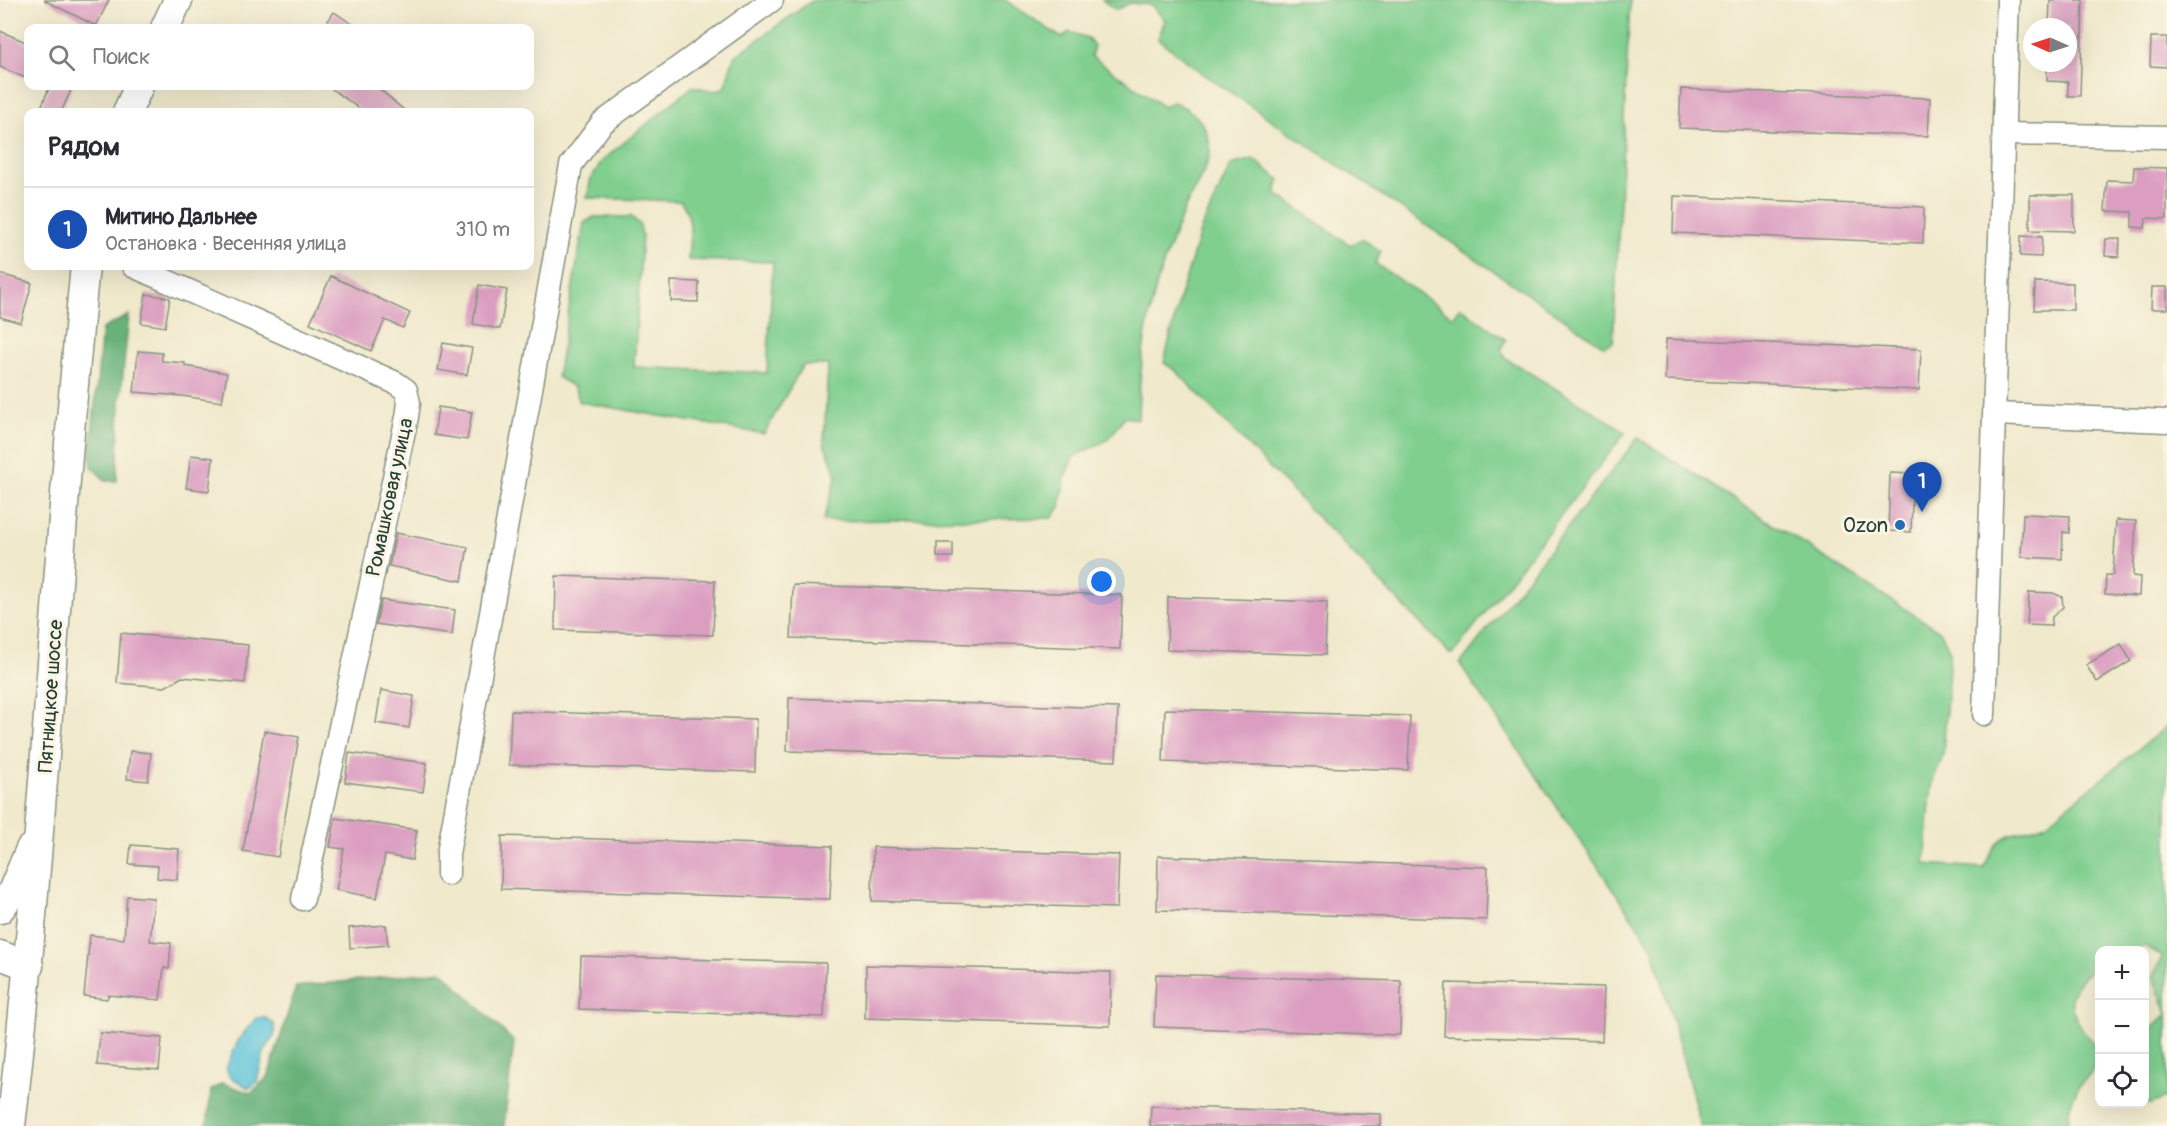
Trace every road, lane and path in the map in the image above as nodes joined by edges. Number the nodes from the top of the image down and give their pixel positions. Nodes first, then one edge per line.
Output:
1 (178, 0) edge
2 (772, 0) edge
3 (2008, 0) edge
4 (167, 24) edge
5 (137, 90) edge
6 (129, 108) edge
7 (2005, 134) junction
8 (2167, 137) edge
9 (85, 270) edge
10 (142, 270) edge
11 (1995, 414) junction
12 (2167, 421) edge
13 (1984, 714) dead end
14 (42, 813) junction
15 (448, 874) dead end
16 (303, 899) dead end
17 (0, 909) edge
18 (0, 955) edge
19 (29, 966) junction
20 (0, 977) edge
21 (0, 1075) edge
22 (4, 1126) edge
23 (11, 1126) edge

1 - 4 main road
2 - 15 street
3 - 7 street
5 - 6 main road
7 - 8 street
7 - 11 street
9 - 14 main road, Пятницкое шоссе
10 - 16 street, Ромашковая улица
11 - 12 street
11 - 13 street
14 - 17 main road
14 - 19 main road, Пятницкое шоссе
18 - 19 main road
19 - 20 main road
19 - 23 main road, Пятницкое шоссе
21 - 22 main road

